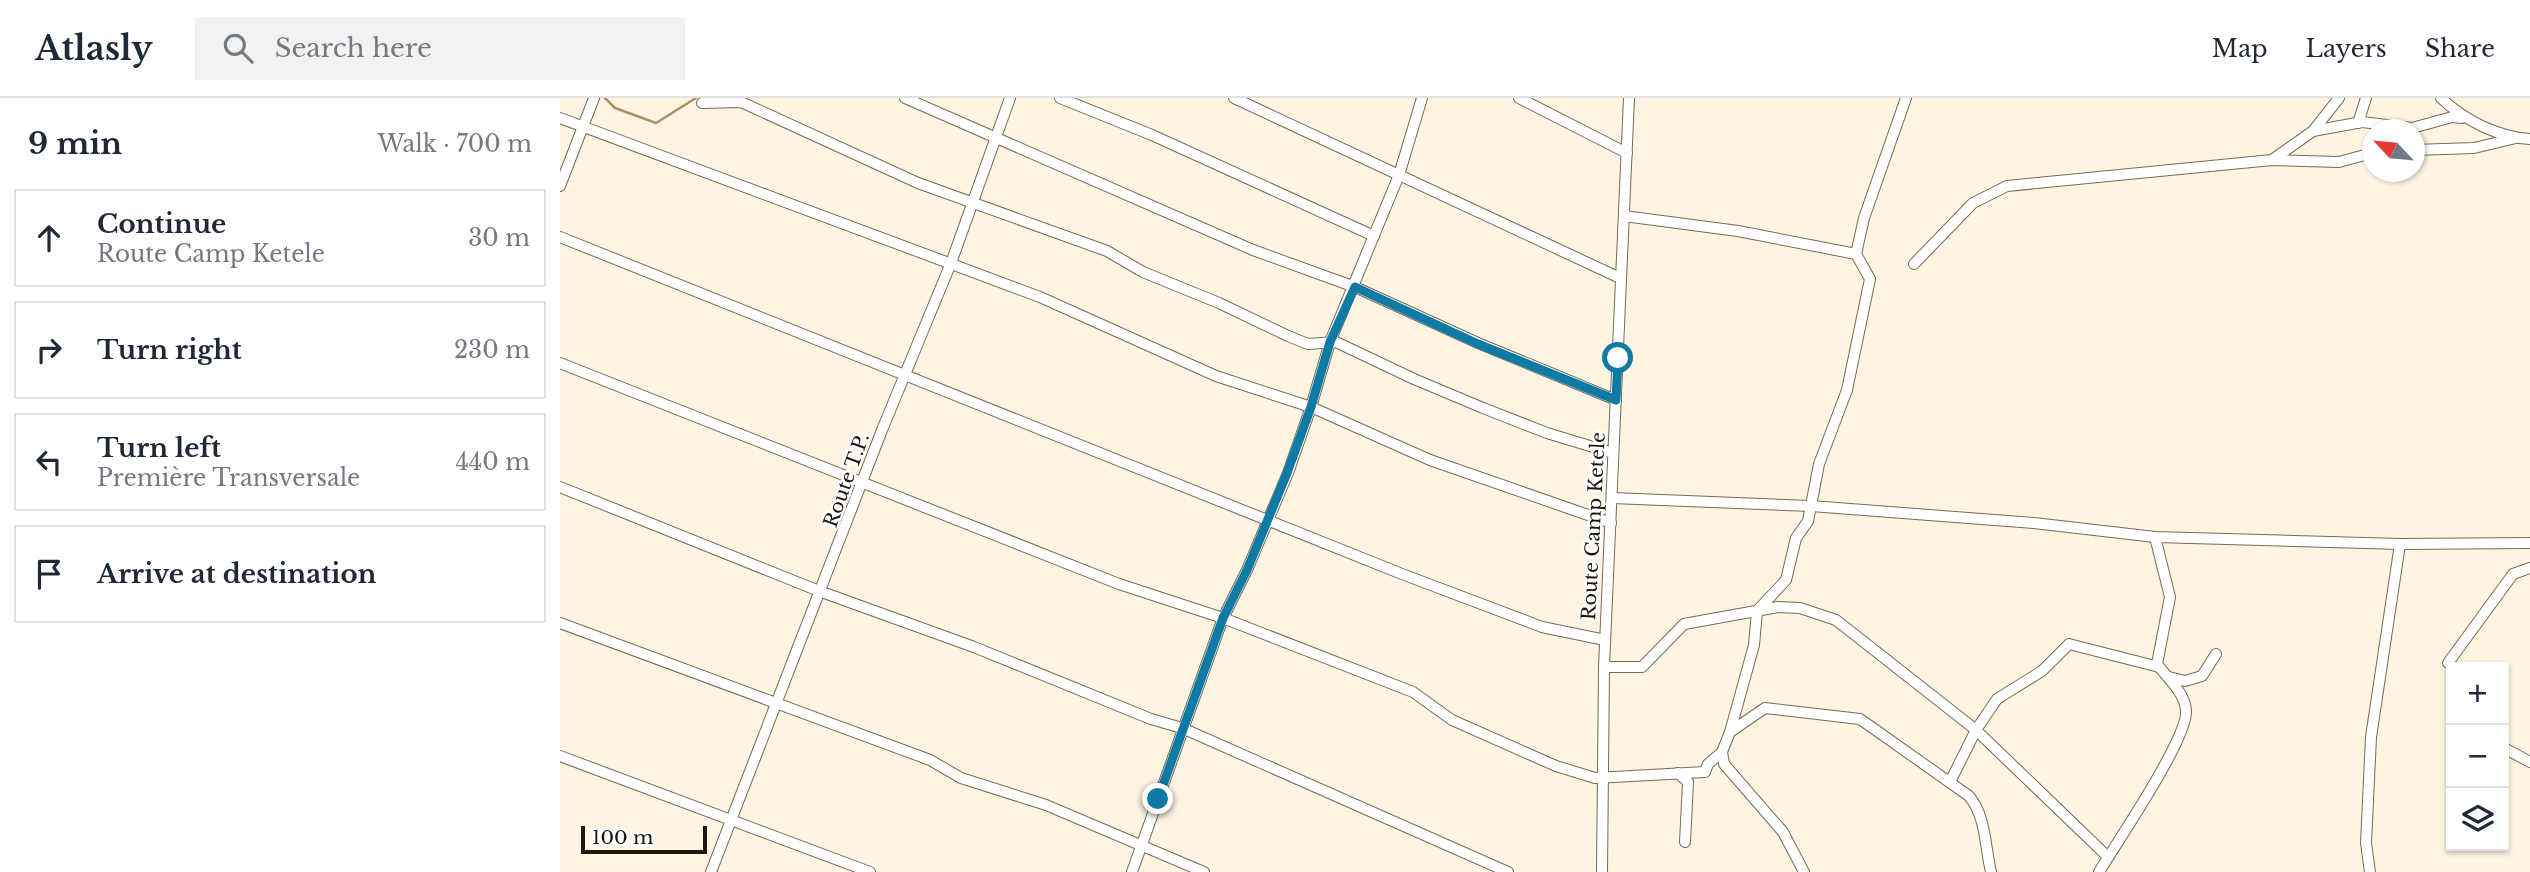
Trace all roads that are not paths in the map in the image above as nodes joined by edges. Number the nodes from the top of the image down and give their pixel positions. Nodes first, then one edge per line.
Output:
1 (594, 98) edge
2 (905, 98) edge
3 (1010, 98) edge
4 (1060, 98) edge
5 (1234, 98) edge
6 (1422, 98) edge
7 (1519, 98) edge
8 (1629, 98) edge
9 (1906, 98) edge
10 (2339, 98) edge
11 (2366, 98) edge
12 (2441, 98) edge
13 (702, 103) dead end
14 (560, 118) edge
15 (2462, 118) junction
16 (2358, 123) junction
17 (583, 126) junction
18 (2313, 131) junction
19 (994, 137) junction
20 (2516, 138) junction
21 (2530, 139) edge
22 (2425, 150) edge
23 (1627, 153) junction
24 (2362, 156) edge
25 (2272, 160) junction
26 (1399, 175) junction
27 (560, 186) edge
28 (972, 201) junction
29 (1624, 216) junction
30 (1374, 236) junction
31 (560, 237) edge
32 (1856, 254) junction
33 (951, 263) junction
34 (1914, 264) dead end
35 (1620, 278) junction
36 (1355, 287) junction
37 (1330, 342) junction
38 (560, 363) edge
39 (906, 375) junction
40 (1616, 400) junction
41 (1311, 407) junction
42 (1614, 453) junction
43 (863, 483) junction
44 (560, 487) edge
45 (1612, 498) junction
46 (1811, 506) junction
47 (1267, 521) junction
48 (1611, 523) junction
49 (2155, 537) junction
50 (2530, 543) edge
51 (2400, 544) junction
52 (2530, 568) edge
53 (819, 592) junction
54 (1757, 611) junction
55 (1223, 618) junction
56 (560, 623) edge
57 (1605, 640) junction
58 (2216, 654) dead end
59 (2449, 662) edge
60 (1604, 667) junction
61 (2159, 667) junction
62 (2169, 677) junction
63 (776, 704) junction
64 (1182, 728) junction
65 (1976, 730) junction
66 (1730, 732) junction
67 (2509, 750) edge
68 (1722, 752) junction
69 (560, 756) edge
70 (2527, 757) edge
71 (1675, 772) junction
72 (1603, 778) junction
73 (1951, 780) junction
74 (731, 819) junction
75 (1685, 842) dead end
76 (1142, 847) junction
77 (2108, 856) junction
78 (711, 872) edge
79 (870, 872) edge
80 (1132, 872) edge
81 (1203, 872) edge
82 (1508, 872) edge
83 (1602, 872) edge
84 (1804, 872) edge
85 (1991, 872) edge
86 (2099, 872) edge
87 (2371, 872) edge

1 - 17 street
2 - 19 street
3 - 19 street, Route T.P.
4 - 30 street
5 - 26 street
6 - 26 street
7 - 23 street
8 - 23 street, Route Camp Ketele
9 - 32 street
10 - 18 street
11 - 16 street
12 - 15 street
13 - 28 street
14 - 17 street
15 - 16 street
15 - 20 street
16 - 18 street
17 - 27 street
17 - 33 street
18 - 25 street
19 - 28 street, Route T.P.
19 - 36 street
20 - 21 street
20 - 22 street
23 - 29 street, Route Camp Ketele
24 - 25 street
25 - 34 street
26 - 30 street
26 - 35 street
28 - 33 street, Route T.P.
28 - 37 street
29 - 32 street
29 - 35 street, Route Camp Ketele
30 - 36 street
31 - 39 street
32 - 46 street
33 - 39 street, Route T.P.
33 - 41 street
35 - 40 street, Route Camp Ketele
36 - 37 street
36 - 40 street
37 - 41 street
37 - 42 street
38 - 43 street
39 - 43 street, Route T.P.
39 - 47 street
40 - 42 street, Route Camp Ketele
41 - 47 street
41 - 48 street
42 - 45 street, Route Camp Ketele
43 - 53 street, Route T.P.
43 - 55 street
44 - 53 street
45 - 46 street
45 - 48 street, Route Camp Ketele
46 - 49 street
46 - 54 street
47 - 55 street
47 - 57 street
48 - 57 street, Route Camp Ketele
49 - 51 street
49 - 61 street
50 - 51 street
51 - 87 street
52 - 59 street
53 - 63 street, Route T.P.
53 - 64 street
54 - 60 street
54 - 65 street
54 - 66 street
55 - 64 street
55 - 72 street
56 - 63 street
57 - 60 street, Route Camp Ketele
58 - 62 street
60 - 72 street, Route Camp Ketele
61 - 62 street
61 - 65 street
62 - 77 street
63 - 74 street, Route T.P.
63 - 76 street
64 - 76 street
64 - 82 street
65 - 73 street
65 - 77 street
66 - 68 street
66 - 73 street
67 - 70 street
68 - 71 street
68 - 84 street
69 - 74 street
71 - 72 street
71 - 75 street
72 - 83 street, Route Camp Ketele
73 - 85 street
74 - 78 street, Route T.P.
74 - 79 street
76 - 80 street
76 - 81 street
77 - 86 street

